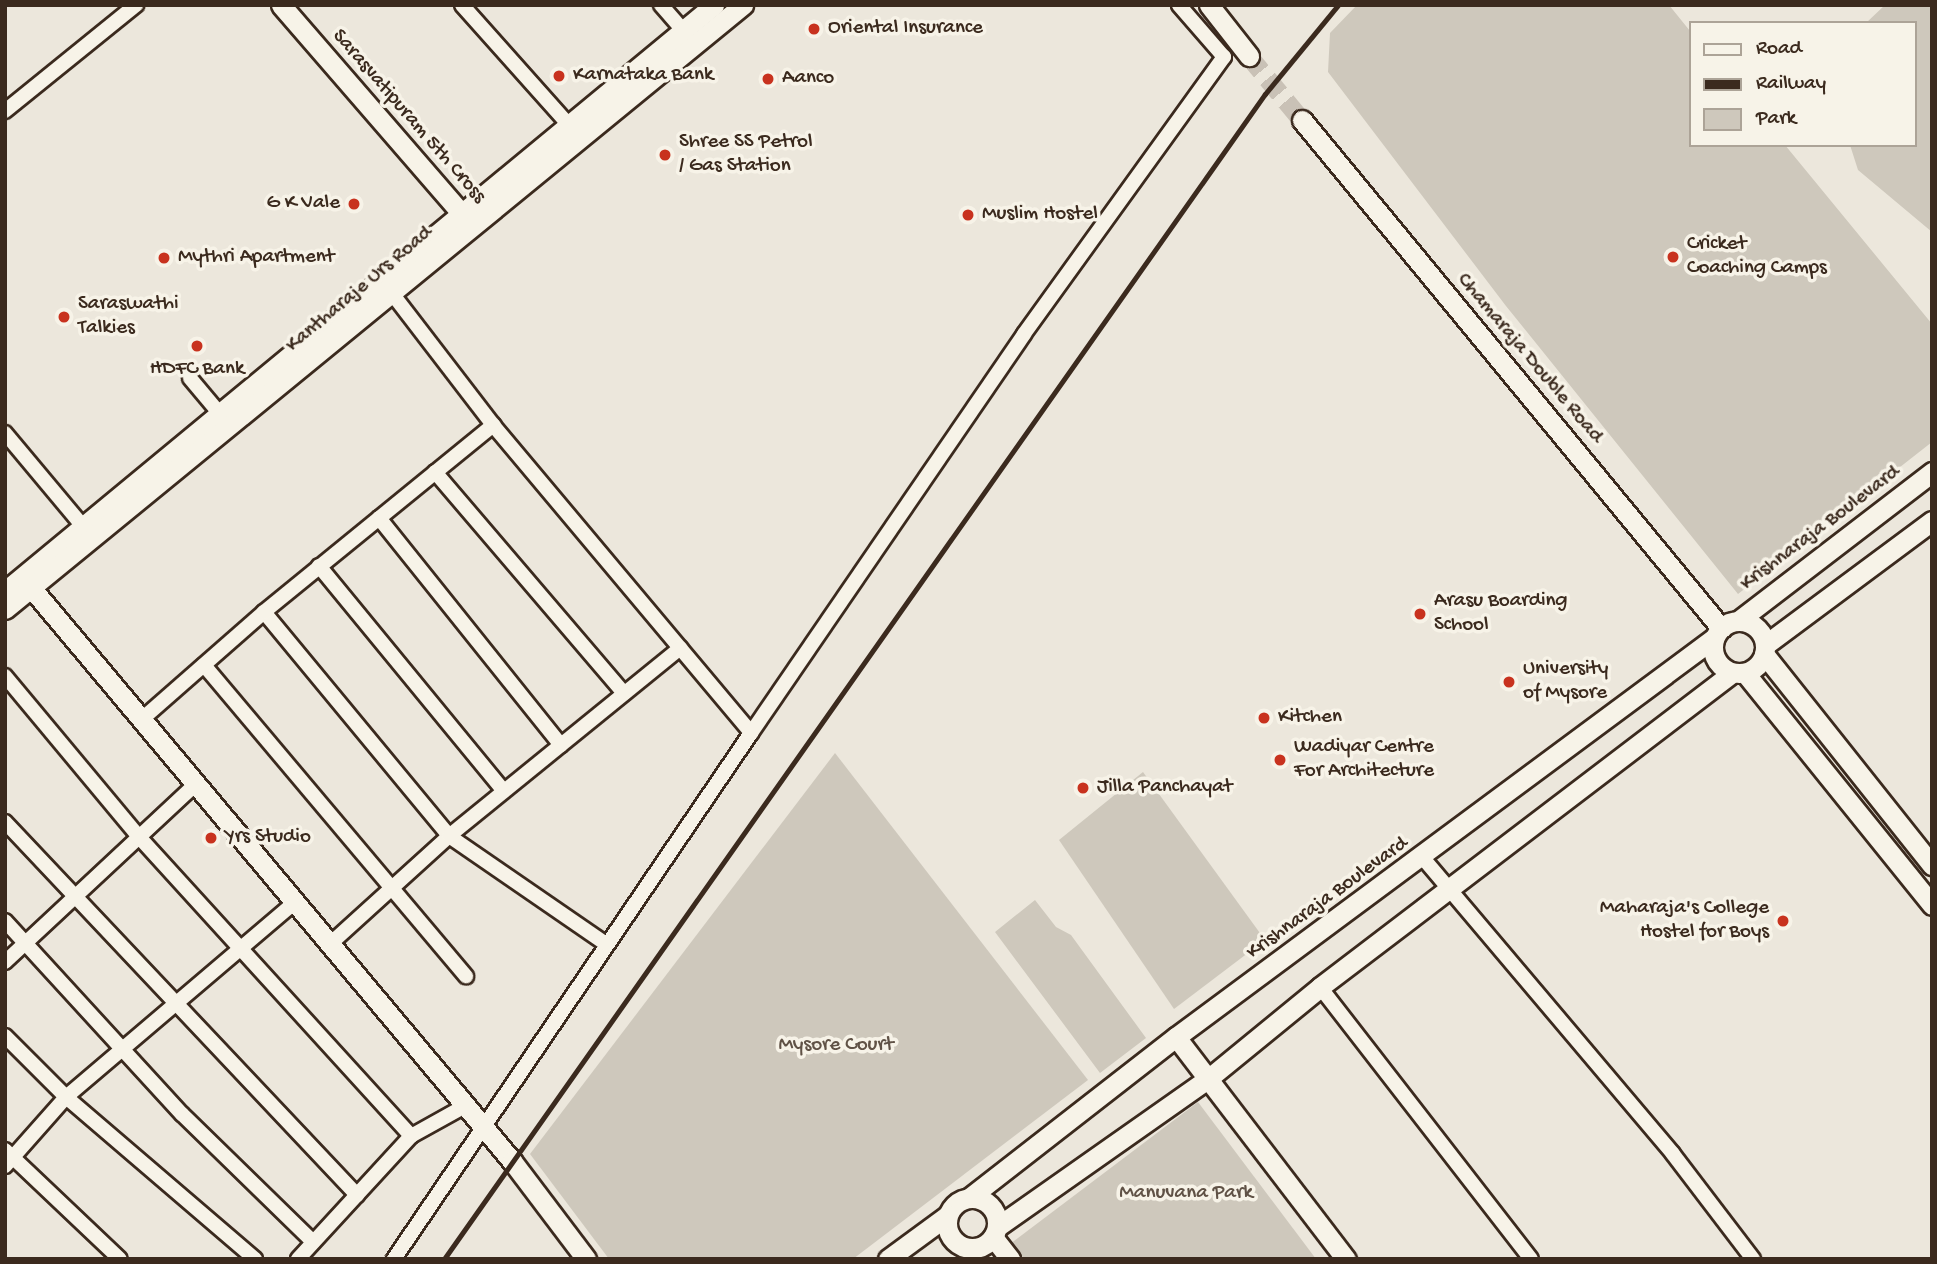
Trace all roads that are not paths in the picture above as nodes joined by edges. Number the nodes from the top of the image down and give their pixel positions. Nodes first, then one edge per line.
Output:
1 (136, 5) edge
2 (281, 5) edge
3 (462, 5) edge
4 (662, 5) edge
5 (714, 5) edge
6 (743, 5) edge
7 (1179, 5) edge
8 (1209, 5) edge
9 (690, 37) junction
10 (1249, 56) tunnel mouth
11 (5, 111) edge
12 (1301, 120) tunnel mouth
13 (569, 125) junction
14 (466, 219) junction
15 (391, 292) junction
16 (190, 377) dead end
17 (221, 415) junction
18 (493, 425) junction
19 (5, 433) edge
20 (435, 472) junction
21 (1932, 472) edge
22 (379, 518) junction
23 (1932, 521) edge
24 (82, 525) junction
25 (320, 566) junction
26 (26, 582) junction
27 (5, 591) edge
28 (5, 609) edge
29 (264, 612) junction
30 (1724, 629) junction
31 (680, 648) junction
32 (1765, 650) junction
33 (204, 664) junction
34 (1739, 673) junction
35 (5, 676) edge
36 (624, 694) junction
37 (141, 720) junction
38 (751, 733) junction
39 (561, 745) junction
40 (195, 785) junction
41 (504, 791) junction
42 (5, 822) edge
43 (449, 836) junction
44 (140, 838) junction
45 (1423, 858) junction
46 (1932, 865) edge
47 (392, 888) junction
48 (1450, 889) junction
49 (75, 898) junction
50 (294, 903) junction
51 (1932, 905) edge
52 (5, 921) edge
53 (25, 943) junction
54 (606, 944) junction
55 (330, 945) junction
56 (241, 948) junction
57 (5, 962) edge
58 (466, 976) dead end
59 (1320, 986) junction
60 (177, 1004) junction
61 (5, 1036) edge
62 (1176, 1037) junction
63 (122, 1051) junction
64 (1209, 1078) junction
65 (66, 1097) junction
66 (465, 1106) junction
67 (484, 1130) junction
68 (411, 1136) junction
69 (8, 1158) edge
70 (357, 1195) junction
71 (969, 1198) junction
72 (948, 1215) junction
73 (995, 1232) junction
74 (313, 1242) junction
75 (973, 1255) edge
76 (120, 1259) edge
77 (255, 1259) edge
78 (298, 1259) edge
79 (394, 1259) edge
80 (586, 1259) edge
81 (888, 1259) edge
82 (1010, 1259) edge
83 (1346, 1259) edge
84 (1531, 1259) edge
85 (1753, 1259) edge

1 - 11 street
2 - 14 street, Sarasvatipuram 5th Cross
3 - 13 street
4 - 9 street
5 - 9 street, Kantharaje Urs Road
6 - 9 street, Kantharaje Urs Road
7 - 38 street
8 - 10 street
9 - 13 street, Kantharaje Urs Road
9 - 14 street, Kantharaje Urs Road
12 - 30 street, Chamaraja Double Road
13 - 14 street, Kantharaje Urs Road
14 - 15 street, Kantharaje Urs Road
14 - 17 street, Kantharaje Urs Road
15 - 18 street
15 - 26 street, Kantharaje Urs Road
16 - 17 street
17 - 24 street, Kantharaje Urs Road
18 - 20 street
18 - 31 street
19 - 24 street
20 - 22 street
20 - 36 street
21 - 30 street, Krishnaraja Boulevard
22 - 25 street
22 - 39 street
23 - 32 street
24 - 26 street, Kantharaje Urs Road
25 - 29 street
25 - 41 street
26 - 27 street, Kantharaje Urs Road
26 - 28 street, Kantharaje Urs Road
26 - 37 street
29 - 33 street
29 - 43 street
30 - 32 street
30 - 34 street
30 - 45 street, Krishnaraja Boulevard
31 - 36 street
31 - 38 street
32 - 34 street
32 - 46 street
33 - 37 street
33 - 47 street
34 - 48 street
34 - 51 street
35 - 44 street
36 - 39 street
37 - 40 street
38 - 54 street
39 - 41 street
40 - 44 street
40 - 50 street
41 - 43 street
42 - 49 street
43 - 47 street
43 - 54 street
44 - 49 street
44 - 56 street
45 - 48 street
45 - 62 street, Krishnaraja Boulevard
47 - 55 street
47 - 58 street
48 - 59 street
48 - 85 street
49 - 53 street
49 - 60 street
50 - 55 street
50 - 56 street
52 - 53 street
53 - 57 street
53 - 63 street
54 - 67 street
55 - 66 street
56 - 60 street
56 - 68 street
59 - 64 street
59 - 84 street
60 - 63 street
60 - 70 street
61 - 65 street
62 - 64 street
62 - 71 street, Krishnaraja Boulevard
63 - 65 street
63 - 74 street
64 - 73 street
64 - 83 street
65 - 69 street
65 - 77 street
66 - 67 street
66 - 68 street
67 - 79 street
67 - 80 street
68 - 70 street
69 - 76 street
70 - 74 street
71 - 72 street
71 - 73 street
72 - 75 street
72 - 81 street
73 - 75 street
73 - 82 street
74 - 78 street

